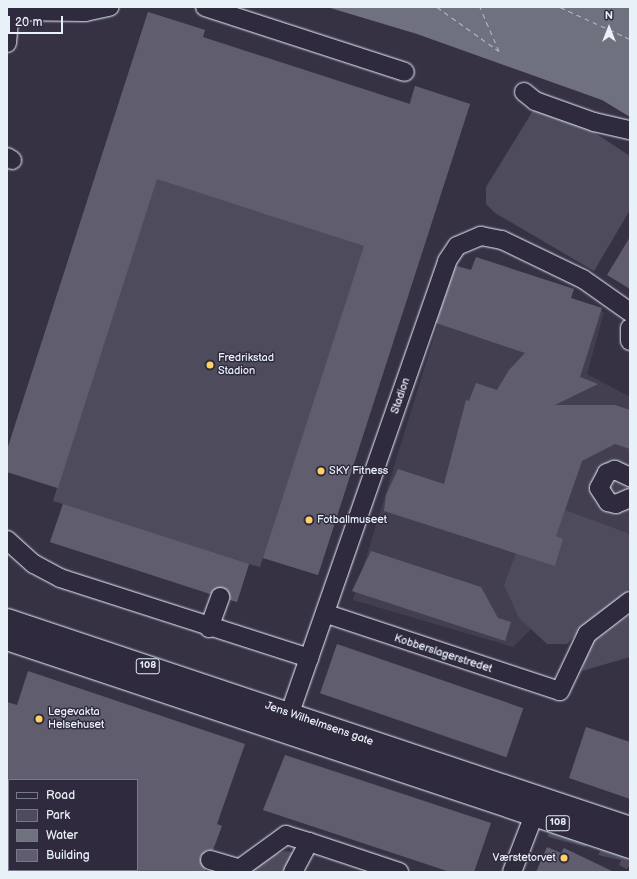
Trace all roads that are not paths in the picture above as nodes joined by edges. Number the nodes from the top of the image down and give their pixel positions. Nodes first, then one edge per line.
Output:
1 (109, 7) edge
2 (205, 7) edge
3 (9, 11) edge
4 (7, 43) edge
5 (404, 72) dead end
6 (524, 92) dead end
7 (630, 130) edge
8 (630, 312) edge
9 (630, 328) edge
10 (630, 341) edge
11 (630, 477) edge
12 (628, 503) edge
13 (7, 540) edge
14 (220, 597) dead end
15 (630, 601) edge
16 (327, 614) junction
17 (7, 620) edge
18 (209, 628) junction
19 (7, 639) edge
20 (309, 658) junction
21 (286, 723) junction
22 (537, 807) junction
23 (630, 828) edge
24 (309, 842) junction
25 (630, 847) edge
26 (210, 860) dead end
27 (238, 871) edge
28 (293, 872) edge
29 (399, 872) edge
30 (512, 872) edge

1 - 3 street
2 - 5 street
3 - 4 street
6 - 7 street
8 - 16 street, Stadion
9 - 10 street
11 - 12 street
13 - 18 street
14 - 18 street
15 - 16 street, Kobberslagerstredet
16 - 20 street, Stadion
17 - 21 main road, Jens Wilhelmsens gate / 108
18 - 20 street
19 - 21 main road, Jens Wilhelmsens gate / 108
20 - 21 street, Stadion
21 - 22 main road, Jens Wilhelmsens gate / 108
22 - 23 main road, Jens Wilhelmsens gate / 108
22 - 25 main road, Jens Wilhelmsens gate / 108
22 - 30 street
24 - 27 street
24 - 28 street
24 - 29 street
26 - 27 street

